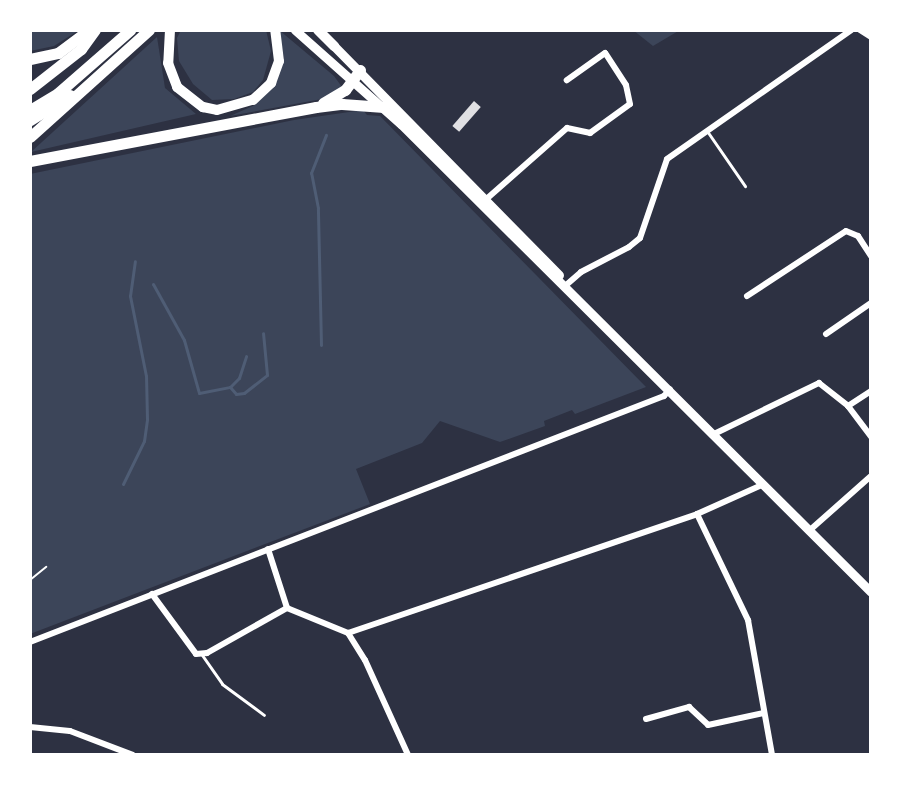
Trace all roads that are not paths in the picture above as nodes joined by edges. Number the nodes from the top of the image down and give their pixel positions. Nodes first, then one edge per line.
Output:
1 (92, 30) edge
2 (130, 30) edge
3 (149, 30) edge
4 (170, 30) edge
5 (275, 30) edge
6 (295, 30) edge
7 (318, 30) edge
8 (851, 30) edge
9 (860, 30) edge
10 (871, 37) edge
11 (334, 46) joint
12 (30, 59) edge
13 (107, 67) junction
14 (356, 75) junction
15 (567, 80) dead end
16 (30, 89) edge
17 (316, 107) junction
18 (384, 107) junction
19 (30, 110) edge
20 (30, 120) edge
21 (707, 131) junction
22 (30, 137) edge
23 (30, 161) edge
24 (745, 186) dead end
25 (484, 201) junction
26 (871, 256) edge
27 (566, 285) junction
28 (747, 296) dead end
29 (871, 303) edge
30 (826, 334) dead end
31 (670, 389) junction
32 (871, 391) edge
33 (848, 406) junction
34 (714, 434) junction
35 (871, 437) edge
36 (871, 476) edge
37 (764, 484) junction
38 (697, 514) junction
39 (810, 530) junction
40 (268, 549) junction
41 (871, 592) edge
42 (152, 594) junction
43 (287, 608) junction
44 (348, 633) junction
45 (30, 642) edge
46 (202, 655) junction
47 (761, 714) junction
48 (264, 715) dead end
49 (646, 719) dead end
50 (30, 727) edge
51 (133, 755) edge
52 (408, 755) edge
53 (772, 755) edge

1 - 12 highway
1 - 16 highway
2 - 19 highway
3 - 13 highway
4 - 5 main road
6 - 14 main road
7 - 11 main road
8 - 21 street
9 - 10 street
11 - 14 main road
13 - 20 highway
13 - 22 highway
14 - 17 highway
14 - 18 main road
14 - 25 main road
15 - 25 street
17 - 18 highway
17 - 23 highway
18 - 25 main road
21 - 24 lane
21 - 27 street
25 - 27 main road
26 - 28 street
27 - 31 main road
29 - 30 street
31 - 34 main road
31 - 40 street
32 - 33 street
33 - 34 street
33 - 35 street
34 - 37 main road
36 - 39 street
37 - 38 street
37 - 39 main road
38 - 44 street
38 - 47 street
39 - 41 main road
40 - 42 street
40 - 43 street
42 - 45 street
42 - 46 street
43 - 44 street
43 - 46 street
44 - 52 street
46 - 48 lane
47 - 49 street
47 - 53 street
50 - 51 street

